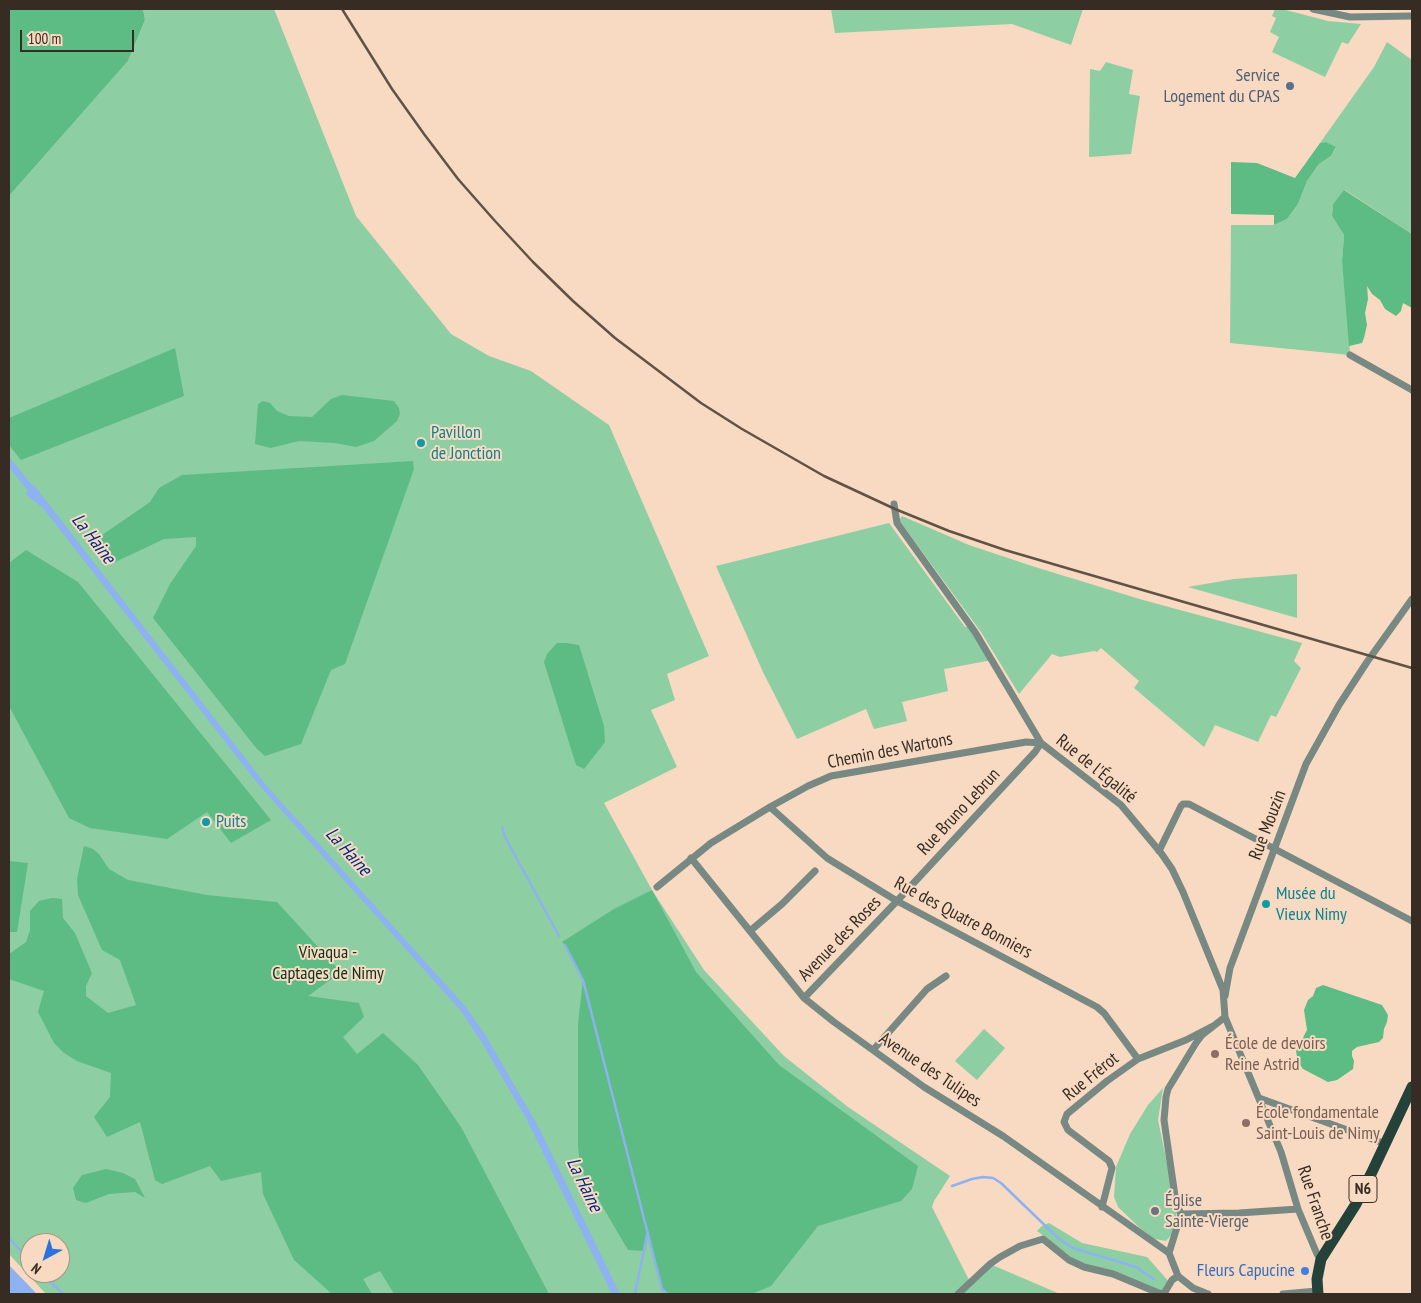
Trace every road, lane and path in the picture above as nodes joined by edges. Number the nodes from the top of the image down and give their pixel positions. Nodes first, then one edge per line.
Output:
1 (1313, 9) edge
2 (1412, 16) edge
3 (1350, 355) dead end
4 (1412, 390) edge
5 (894, 504) dead end
6 (1412, 601) edge
7 (1041, 743) junction
8 (770, 807) junction
9 (1274, 850) junction
10 (1160, 851) junction
11 (691, 858) junction
12 (815, 871) dead end
13 (657, 887) dead end
14 (897, 901) junction
15 (1412, 921) edge
16 (750, 932) junction
17 (946, 976) dead end
18 (804, 998) junction
19 (1224, 1017) junction
20 (1211, 1027) junction
21 (873, 1050) junction
22 (1138, 1058) junction
23 (1412, 1087) edge
24 (1259, 1098) junction
25 (1386, 1144) junction
26 (1102, 1207) junction
27 (1298, 1209) junction
28 (1181, 1214) junction
29 (1169, 1253) junction
30 (1321, 1259) junction
31 (1178, 1276) junction
32 (1318, 1292) edge
33 (958, 1294) edge
34 (1162, 1294) edge
35 (1208, 1294) edge
36 (1283, 1294) edge

1 - 2 street
3 - 4 street
5 - 7 street, Rue de l'Égalité
6 - 9 street, Rue Mouzin
7 - 8 street, Chemin des Wartons
7 - 10 street, Rue de l'Égalité
7 - 14 street, Rue Bruno Lebrun
8 - 11 street, Chemin des Wartons
8 - 14 street, Rue des Quatre Bonniers
9 - 10 street
9 - 15 street
9 - 19 street, Rue Mouzin
10 - 19 street, Rue de l'Égalité
11 - 13 street, Chemin des Wartons
11 - 16 street, Avenue des Tulipes
12 - 16 street
14 - 18 street, Avenue des Roses
14 - 22 street, Rue des Quatre Bonniers
16 - 18 street, Avenue des Tulipes
17 - 21 street
18 - 21 street, Avenue des Tulipes
19 - 20 street
19 - 24 street, Rue Franche
20 - 22 street, Rue Frérot
20 - 28 street
21 - 26 street, Avenue des Tulipes
22 - 26 street, Rue Frérot
23 - 25 main road, N6
24 - 25 street
24 - 27 street, Rue Franche
25 - 30 main road, N6
26 - 29 street, Avenue des Tulipes
27 - 28 street
27 - 30 street, Rue Franche
28 - 29 street
29 - 31 street
30 - 32 main road, N6
31 - 34 street
31 - 35 street
32 - 36 street
33 - 34 street

